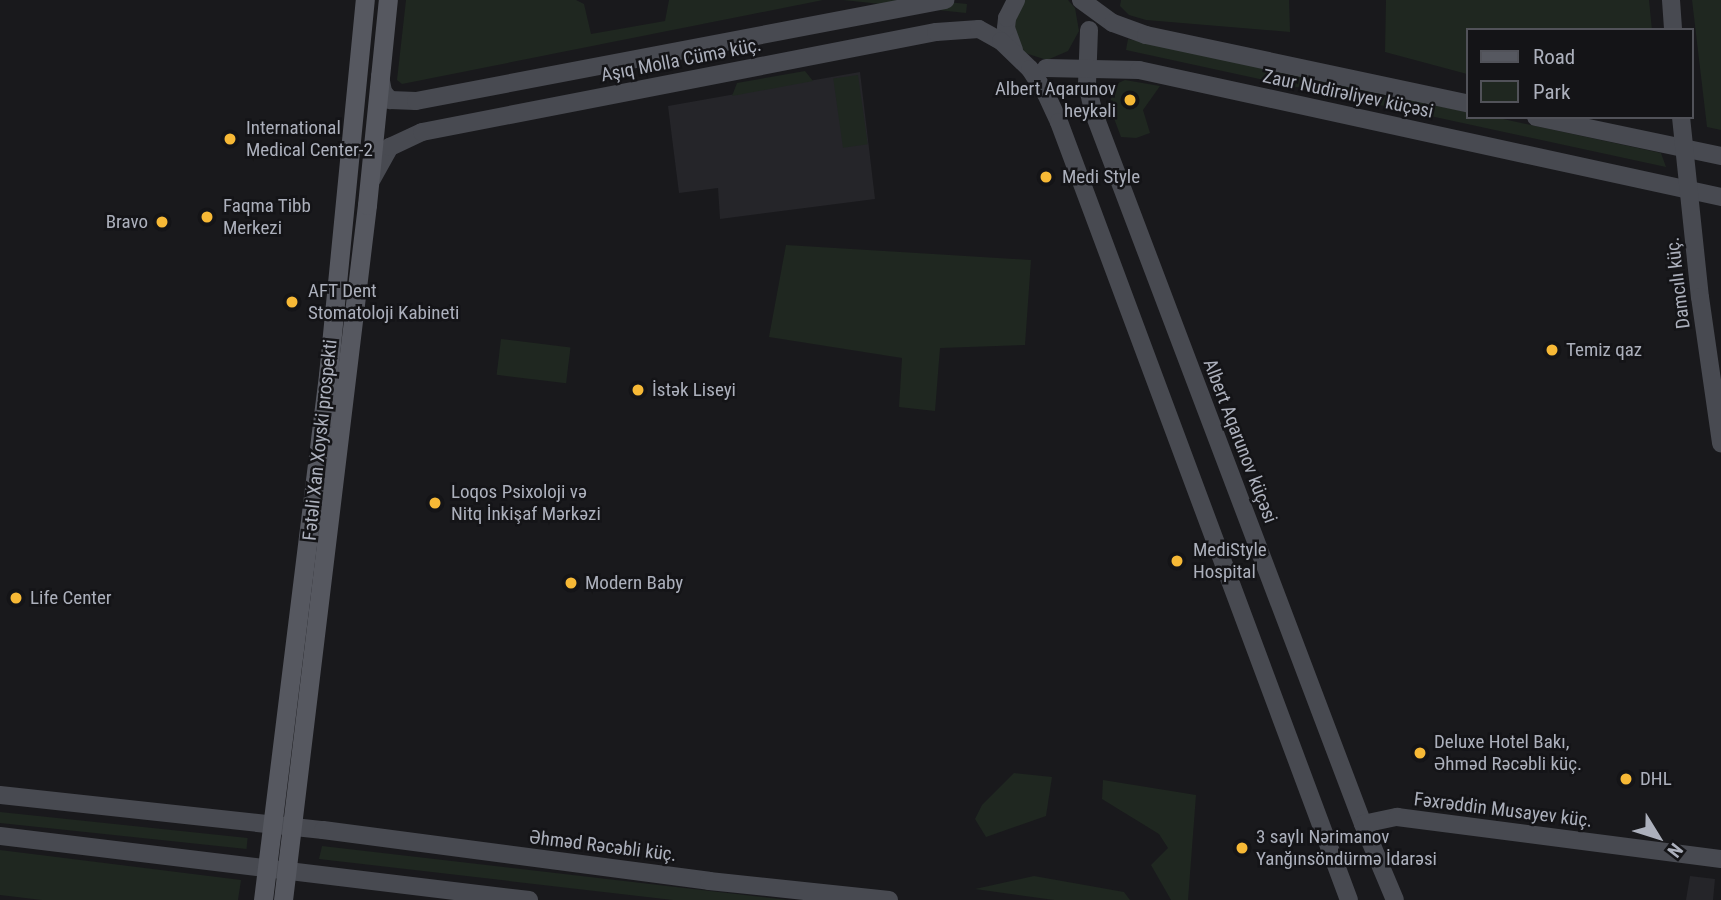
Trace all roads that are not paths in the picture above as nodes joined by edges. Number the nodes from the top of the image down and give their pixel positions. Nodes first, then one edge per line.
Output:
1 (365, 0) edge
2 (388, 0) edge
3 (945, 0) edge
4 (1671, 0) edge
5 (1012, 6) edge
6 (1088, 10) edge
7 (1674, 28) edge
8 (1018, 56) junction
9 (1087, 67) junction
10 (1046, 68) junction
11 (380, 75) junction
12 (416, 101) junction
13 (1466, 103) edge
14 (1546, 119) edge
15 (1681, 119) edge
16 (422, 132) junction
17 (1684, 148) junction
18 (1721, 156) edge
19 (370, 184) junction
20 (1688, 190) junction
21 (1721, 197) edge
22 (1721, 443) edge
23 (0, 795) edge
24 (1363, 824) junction
25 (293, 827) junction
26 (0, 836) edge
27 (1721, 859) edge
28 (268, 866) junction
29 (288, 869) junction
30 (1338, 869) junction
31 (263, 900) edge
32 (284, 900) edge
33 (529, 900) edge
34 (889, 900) edge
35 (1335, 900) edge
36 (1349, 900) edge
37 (1395, 900) edge

1 - 25 main road, Fətəli Xan Xoyski prospekti
2 - 11 main road
3 - 12 main road, Aşıq Molla Cümə küç.
4 - 7 main road
5 - 8 main road
6 - 9 main road, Albert Aqarunov küçəsi
6 - 10 main road
6 - 13 main road, Zaur Nudirəliyev küçəsi
8 - 10 main road
8 - 16 main road, Aşıq Molla Cümə küç.
8 - 30 main road
9 - 10 main road, Zaur Nudirəliyev küçəsi
9 - 20 main road, Zaur Nudirəliyev küçəsi
9 - 24 main road, Albert Aqarunov küçəsi
11 - 12 main road, Aşıq Molla Cümə küç.
11 - 19 main road, Fətəli Xan Xoyski prospekti
12 - 16 main road
14 - 17 main road
15 - 17 main road, Damcılı küç.
16 - 19 main road, Aşıq Molla Cümə küç.
17 - 18 main road
17 - 20 main road, Damcılı küç.
19 - 25 main road, Fətəli Xan Xoyski prospekti
20 - 21 main road, Zaur Nudirəliyev küçəsi
20 - 22 main road, Damcılı küç.
23 - 25 main road, Əhməd Rəcəbli küç.
24 - 27 main road, Fəxrəddin Musayev küç.
24 - 37 main road, Albert Aqarunov küçəsi
25 - 28 main road
25 - 29 main road
25 - 34 main road, Əhməd Rəcəbli küç.
26 - 28 main road
28 - 29 main road
28 - 31 main road
29 - 32 main road
29 - 33 main road
30 - 35 main road
30 - 36 main road

